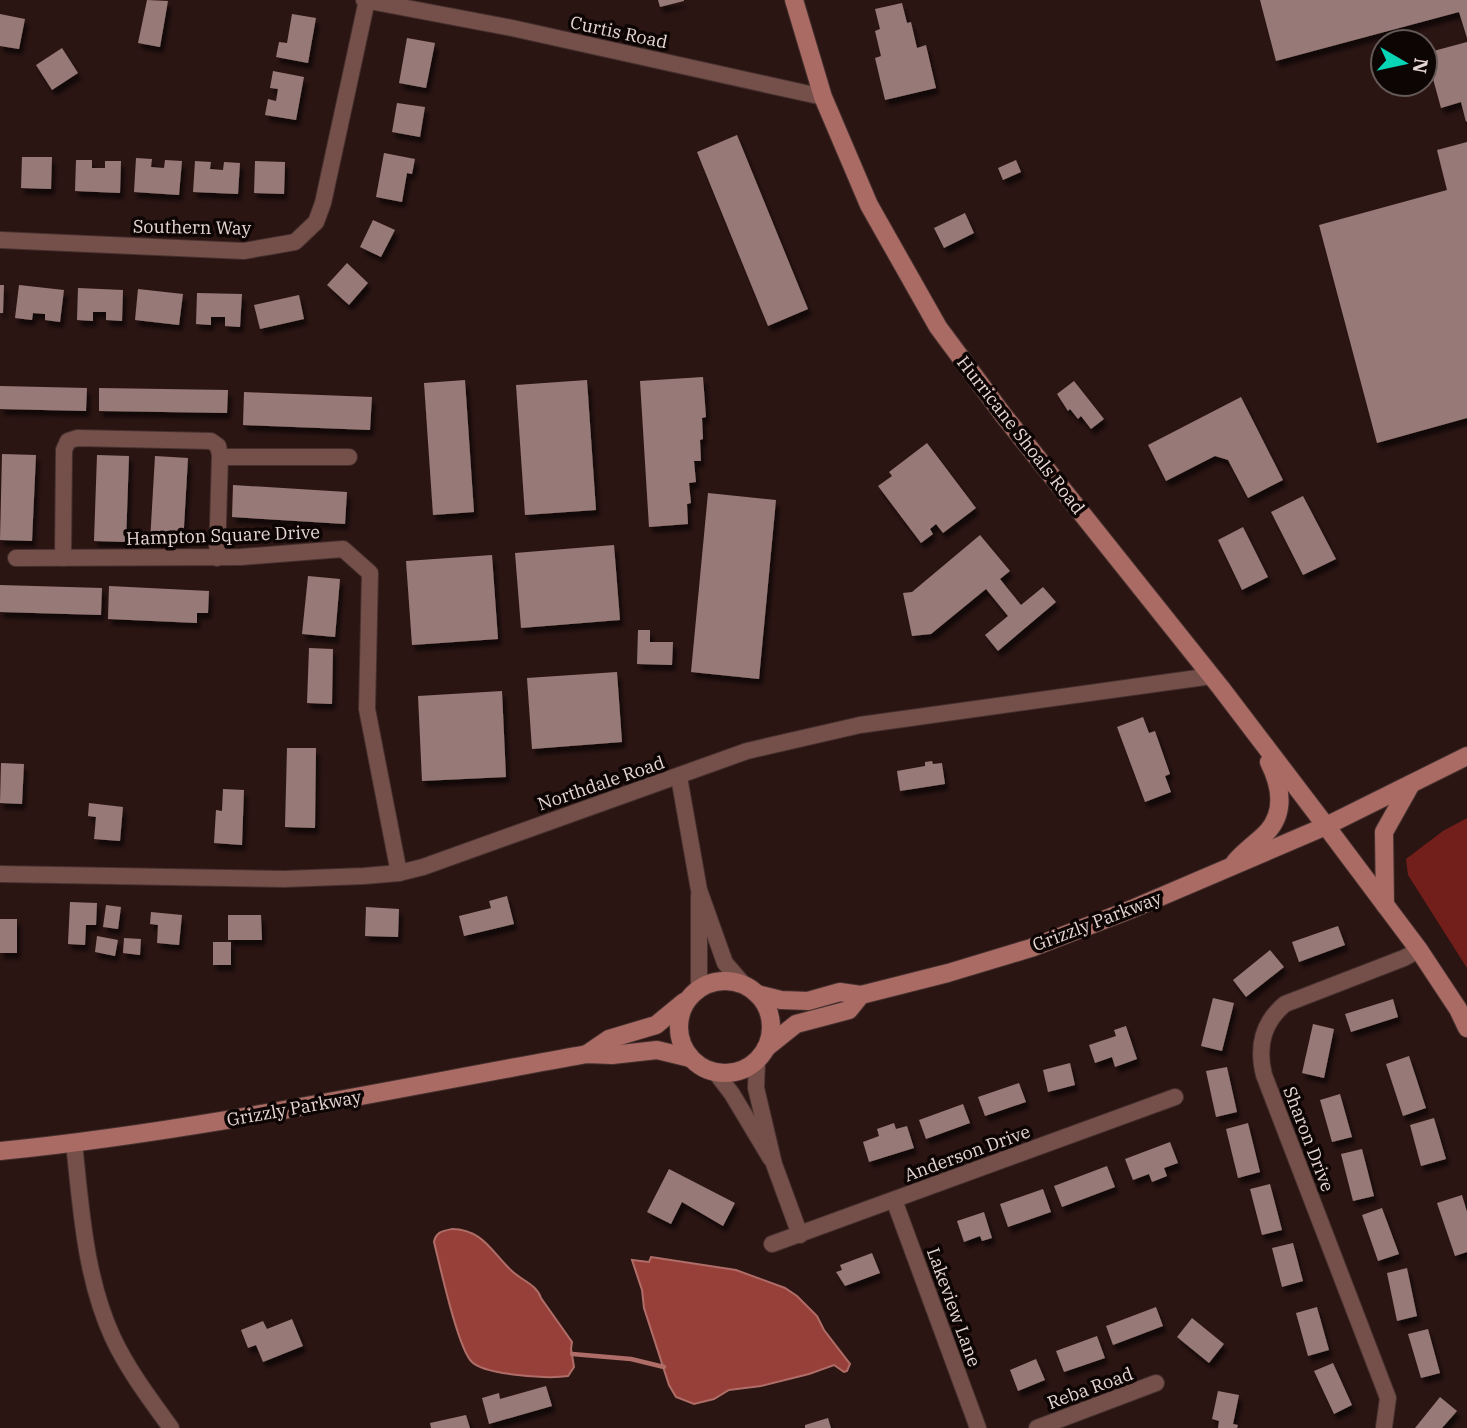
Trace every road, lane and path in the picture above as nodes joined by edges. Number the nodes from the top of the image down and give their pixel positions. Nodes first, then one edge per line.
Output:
1 (366, 0) edge
2 (794, 0) edge
3 (823, 97) junction
4 (0, 240) edge
5 (220, 457) junction
6 (349, 457) dead end
7 (16, 558) dead end
8 (64, 558) junction
9 (217, 558) junction
10 (1212, 676) junction
11 (1264, 745) junction
12 (1467, 756) edge
13 (679, 777) junction
14 (1411, 784) junction
15 (1326, 826) junction
16 (1231, 867) junction
17 (399, 873) junction
18 (0, 874) edge
19 (699, 890) junction
20 (1385, 905) junction
21 (1419, 950) junction
22 (750, 990) junction
23 (694, 994) junction
24 (861, 995) junction
25 (1467, 1028) edge
26 (587, 1054) junction
27 (761, 1055) junction
28 (690, 1058) junction
29 (716, 1073) junction
30 (1175, 1097) dead end
31 (74, 1143) junction
32 (0, 1150) edge
33 (774, 1164) junction
34 (894, 1200) junction
35 (800, 1235) junction
36 (772, 1244) dead end
37 (1156, 1383) dead end
38 (1384, 1427) edge
39 (171, 1428) edge
40 (978, 1428) edge
41 (1037, 1428) edge

1 - 3 street, Curtis Road
1 - 4 street, Southern Way
2 - 3 street, Hurricane Shoals Road
3 - 10 street, Hurricane Shoals Road
5 - 6 street
5 - 8 street
5 - 9 street
7 - 8 street, Hampton Square Drive
8 - 9 street, Hampton Square Drive
9 - 17 street, Hampton Square Drive
10 - 11 street, Hurricane Shoals Road
10 - 13 street, Northdale Road
11 - 15 street, Hurricane Shoals Road
11 - 16 street
12 - 14 street, Grizzly Parkway
13 - 17 street, Northdale Road
13 - 19 street
14 - 15 street, Grizzly Parkway
14 - 20 street
15 - 16 street, Grizzly Parkway
15 - 20 street, Hurricane Shoals Road
16 - 24 street, Grizzly Parkway
17 - 18 street, Northdale Road
19 - 22 street
19 - 23 street
20 - 21 street, Hurricane Shoals Road
21 - 25 street, Hurricane Shoals Road
21 - 38 street, Sharon Drive
22 - 23 street
22 - 24 street, Grizzly Parkway
22 - 27 street
23 - 26 street, Grizzly Parkway
23 - 28 street
24 - 27 street, Grizzly Parkway
26 - 28 street, Grizzly Parkway
26 - 31 street, Grizzly Parkway
27 - 29 street
27 - 33 street
28 - 29 street
29 - 33 street
30 - 34 street, Anderson Drive
31 - 32 street, Grizzly Parkway
31 - 39 street
33 - 35 street
34 - 35 street, Anderson Drive
34 - 40 street, Lakeview Lane
35 - 36 street, Anderson Drive
37 - 41 street, Reba Road

